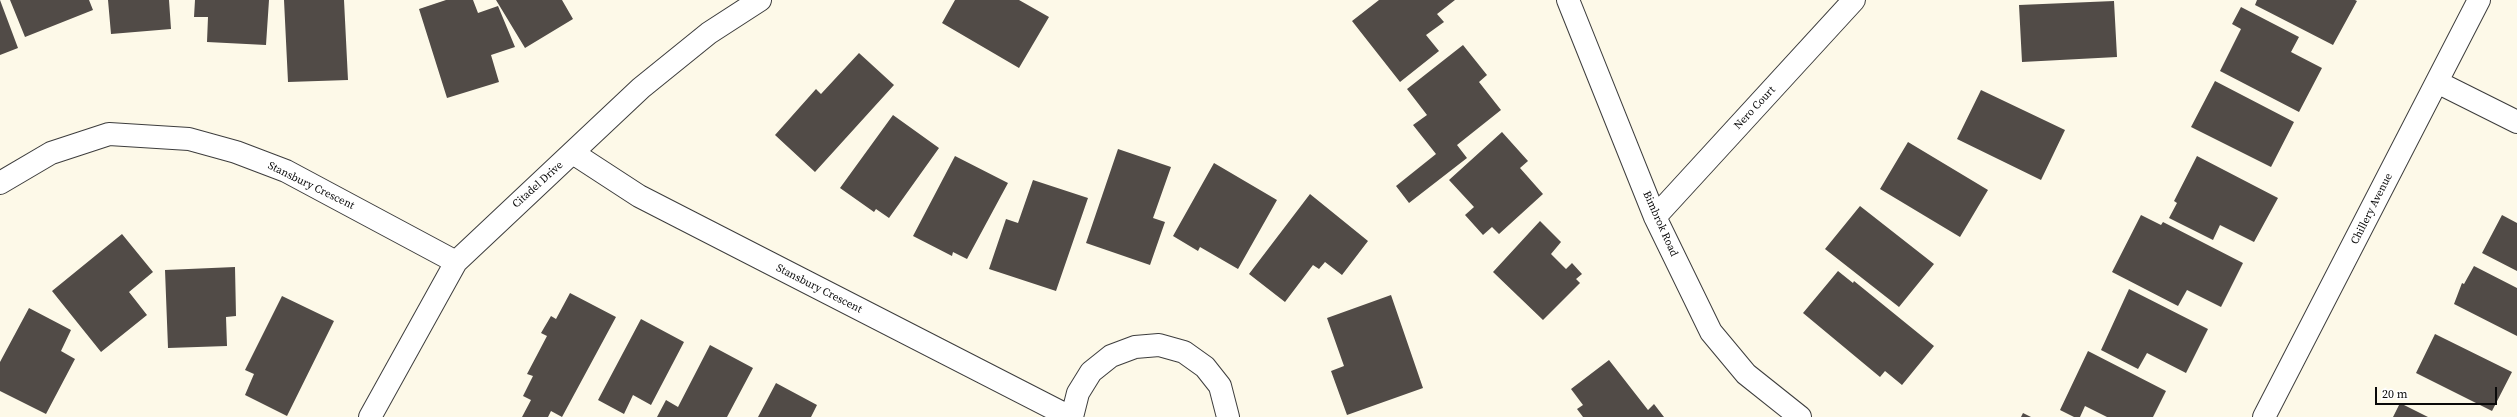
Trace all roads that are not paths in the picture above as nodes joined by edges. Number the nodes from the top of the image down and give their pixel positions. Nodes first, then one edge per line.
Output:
1 (760, 0) edge
2 (1568, 0) edge
3 (1854, 0) edge
4 (2479, 0) edge
5 (2437, 82) junction
6 (2517, 122) edge
7 (573, 153) junction
8 (0, 183) edge
9 (1655, 217) junction
10 (456, 262) junction
11 (370, 417) edge
12 (1071, 417) edge
13 (1228, 417) edge
14 (1800, 417) edge
15 (2264, 417) edge

1 - 7 street, Citadel Drive
2 - 9 street, Bimbrok Road
3 - 9 street, Nero Court
4 - 5 street, Chillery Avenue
5 - 6 street
5 - 15 street, Chillery Avenue
7 - 10 street, Citadel Drive
7 - 12 street, Stansbury Crescent
8 - 10 street, Stansbury Crescent
9 - 14 street, Bimbrok Road
10 - 11 street, Citadel Drive
12 - 13 street, Stansbury Crescent

